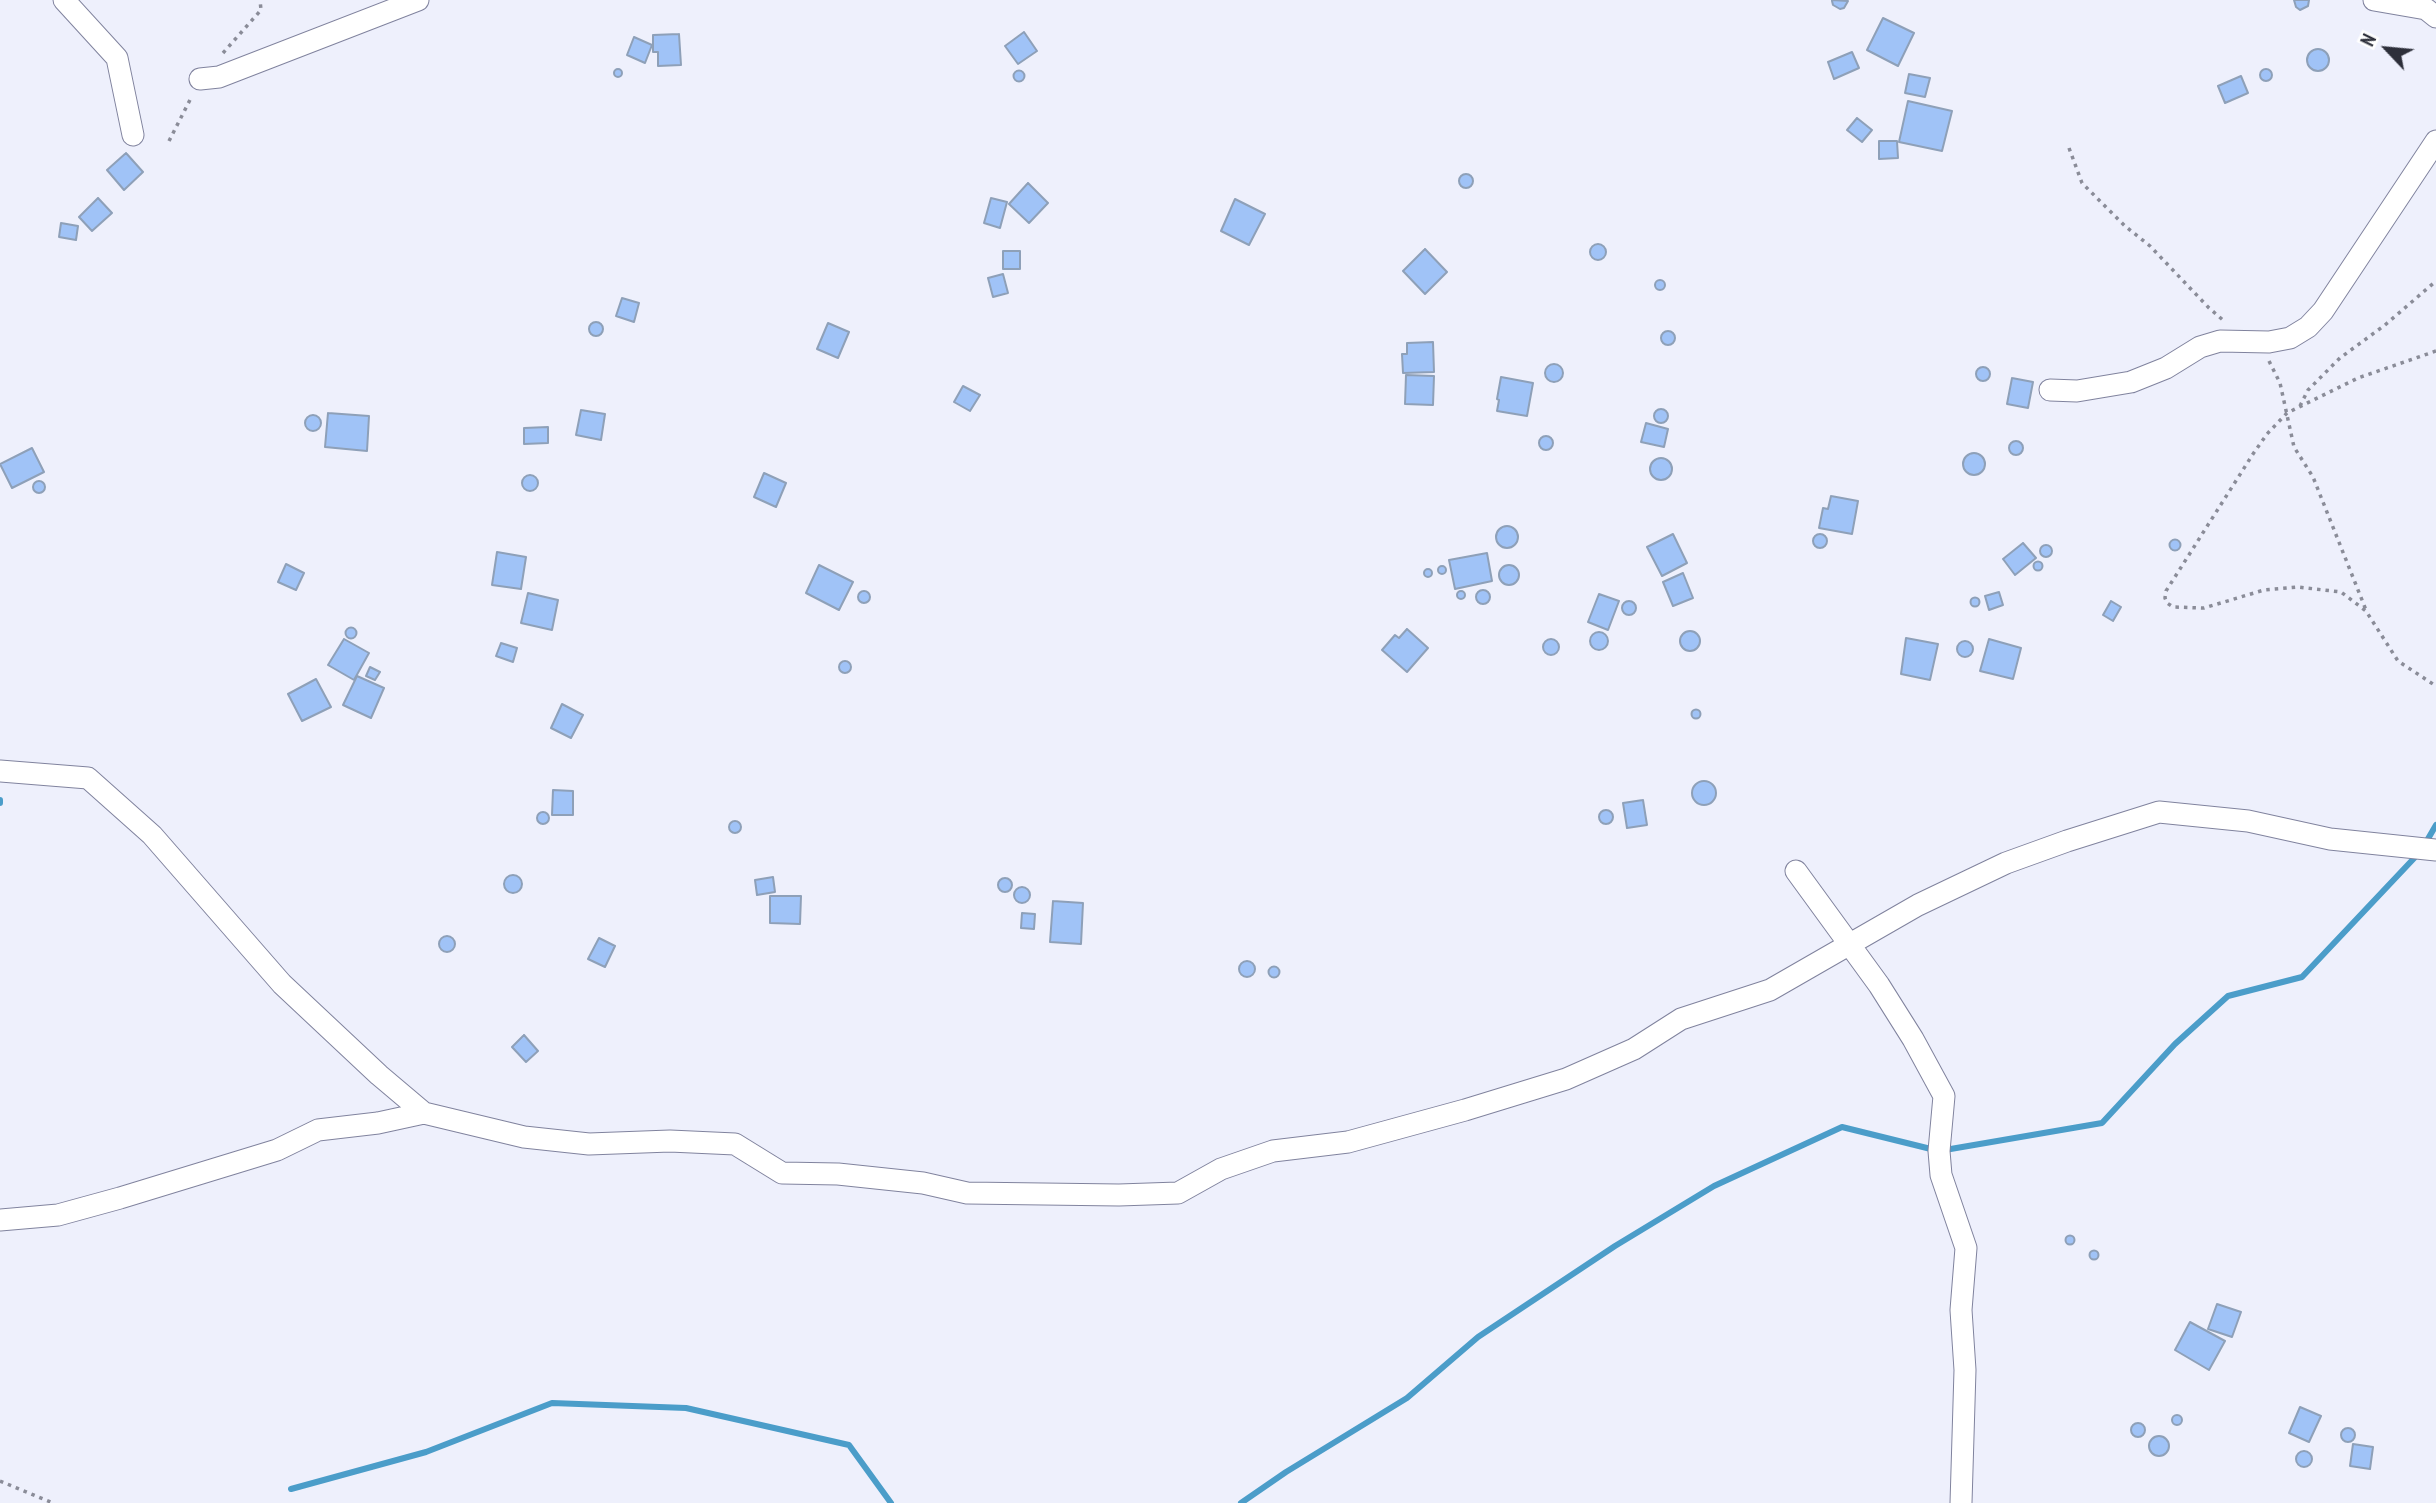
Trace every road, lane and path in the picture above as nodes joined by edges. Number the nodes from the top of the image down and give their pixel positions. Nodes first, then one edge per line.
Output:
1 (64, 0) edge
2 (418, 0) edge
3 (2374, 0) edge
4 (2436, 17) edge
5 (200, 79) dead end
6 (133, 135) dead end
7 (2436, 141) edge
8 (2069, 148) dead end
9 (2436, 281) edge
10 (2249, 342) junction
11 (2436, 351) edge
12 (2050, 390) dead end
13 (2300, 406) junction
14 (2287, 413) junction
15 (2366, 611) junction
16 (2436, 686) edge
17 (0, 771) edge
18 (2436, 850) edge
19 (1796, 871) dead end
20 (1850, 945) junction
21 (424, 1113) junction
22 (0, 1220) edge
23 (0, 1480) edge
24 (53, 1503) edge
25 (1961, 1503) edge

1 - 6 street
2 - 5 street
3 - 4 street
7 - 10 street
8 - 10 path
9 - 13 path
10 - 12 street
10 - 14 path
11 - 13 path
13 - 14 path
14 - 15 path
14 - 15 path
15 - 16 path
17 - 21 street
18 - 20 street
19 - 20 street
20 - 21 street
20 - 25 street
21 - 22 street
23 - 24 path

